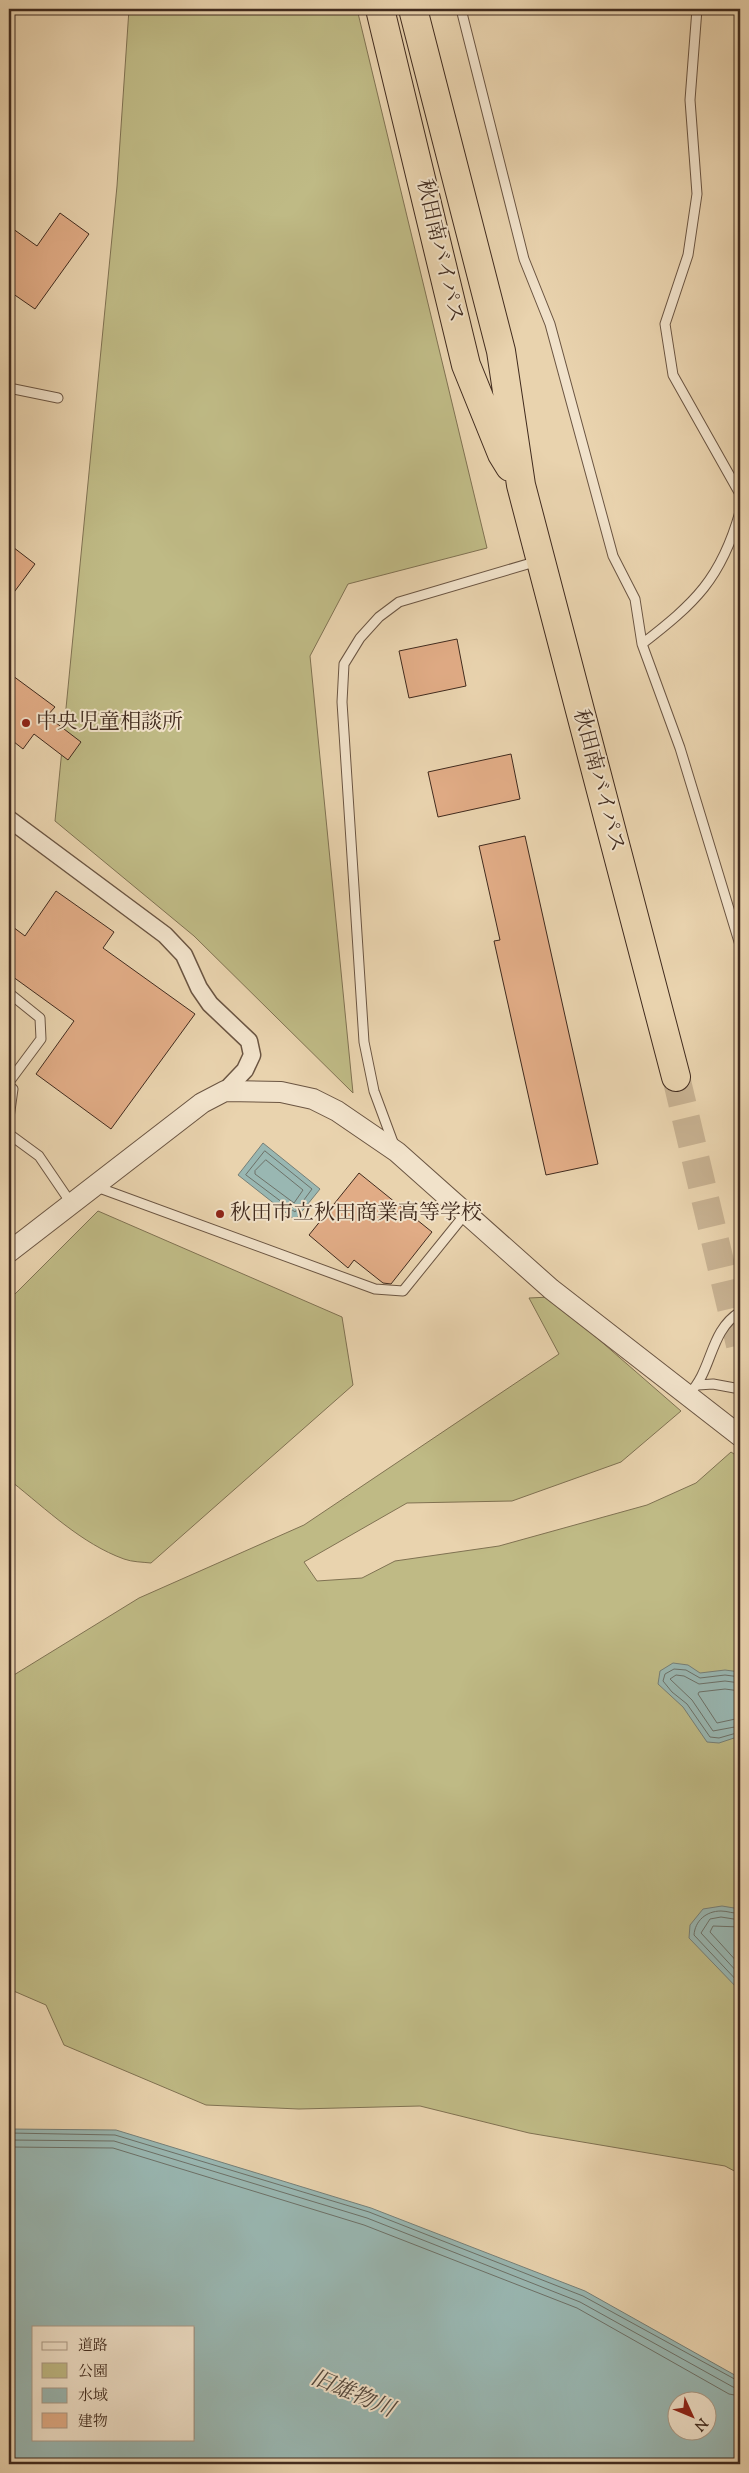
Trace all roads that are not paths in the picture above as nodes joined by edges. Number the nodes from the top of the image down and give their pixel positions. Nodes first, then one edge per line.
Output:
1 (380, 9) edge
2 (414, 9) edge
3 (460, 9) edge
4 (697, 9) edge
5 (9, 388) edge
6 (58, 398) dead end
7 (521, 485) junction
8 (740, 494) edge
9 (740, 512) edge
10 (540, 560) junction
11 (642, 644) junction
12 (9, 819) edge
13 (740, 945) edge
14 (9, 993) edge
15 (676, 1077) tunnel mouth
16 (9, 1084) edge
17 (225, 1091) junction
18 (9, 1118) edge
19 (9, 1134) edge
20 (397, 1152) junction
21 (94, 1186) junction
22 (70, 1203) junction
23 (466, 1214) junction
24 (9, 1252) edge
25 (740, 1312) edge
26 (740, 1389) edge
27 (694, 1390) junction
28 (740, 1436) edge

1 - 7 highway, 秋田南バイパス
2 - 7 highway, 秋田南バイパス
3 - 11 lane
4 - 8 lane
5 - 6 lane
7 - 10 highway, 秋田南バイパス
9 - 11 lane
10 - 15 highway, 秋田南バイパス
10 - 20 lane
11 - 13 lane
12 - 17 street
14 - 16 lane
16 - 18 lane
17 - 20 street
17 - 21 street
19 - 22 lane
20 - 23 street
21 - 22 street
21 - 23 lane
22 - 24 street
23 - 27 street
25 - 27 lane
26 - 27 lane
27 - 28 street

